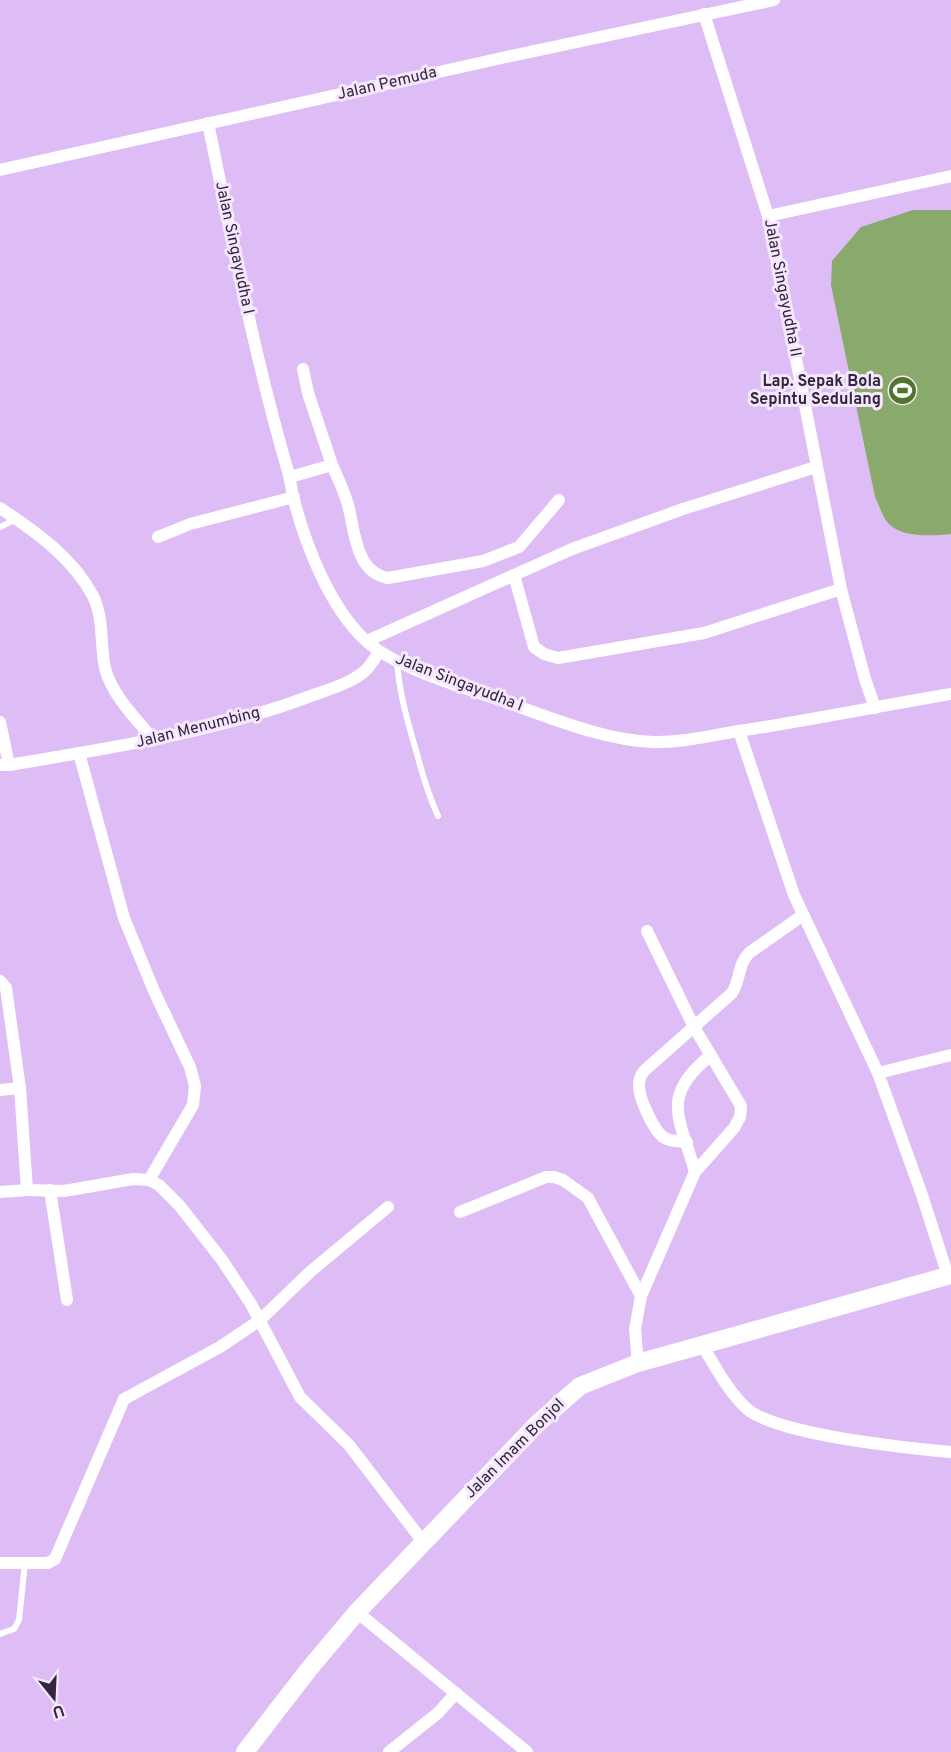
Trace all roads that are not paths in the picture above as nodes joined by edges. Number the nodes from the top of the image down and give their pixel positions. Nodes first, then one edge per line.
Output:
1 (774, 0) edge
2 (704, 14) junction
3 (208, 123) junction
4 (0, 170) edge
5 (951, 176) edge
6 (768, 216) junction
7 (303, 369) dead end
8 (332, 465) junction
9 (816, 467) junction
10 (290, 477) junction
11 (294, 497) junction
12 (560, 500) dead end
13 (0, 508) edge
14 (17, 519) junction
15 (0, 527) edge
16 (158, 537) dead end
17 (514, 575) junction
18 (841, 589) junction
19 (367, 641) junction
20 (379, 652) junction
21 (397, 661) junction
22 (951, 694) edge
23 (875, 708) junction
24 (0, 722) edge
25 (739, 731) junction
26 (154, 740) junction
27 (79, 753) junction
28 (4, 765) edge
29 (438, 816) dead end
30 (803, 915) junction
31 (647, 931) dead end
32 (0, 981) edge
33 (694, 1027) junction
34 (711, 1055) junction
35 (951, 1055) edge
36 (878, 1073) junction
37 (20, 1088) junction
38 (0, 1090) edge
39 (687, 1142) junction
40 (695, 1172) junction
41 (149, 1180) junction
42 (27, 1190) junction
43 (50, 1190) junction
44 (0, 1192) edge
45 (388, 1207) dead end
46 (460, 1212) dead end
47 (950, 1275) edge
48 (640, 1296) junction
49 (67, 1300) dead end
50 (260, 1320) junction
51 (702, 1345) junction
52 (638, 1363) junction
53 (951, 1452) edge
54 (424, 1543) junction
55 (0, 1563) edge
56 (25, 1563) junction
57 (357, 1612) junction
58 (0, 1634) edge
59 (456, 1693) junction
60 (245, 1752) edge
61 (389, 1752) edge
62 (526, 1752) edge

1 - 2 street, Jalan Pemuda
2 - 3 street, Jalan Pemuda
2 - 6 street, Jalan Singayudha II
3 - 4 street, Jalan Pemuda
3 - 10 street, Jalan Singayudha I
5 - 6 street
6 - 9 street, Jalan Singayudha II
7 - 8 street
8 - 10 street
8 - 12 street
9 - 17 street
9 - 18 street, Jalan Singayudha II
10 - 11 street, Jalan Singayudha I
11 - 16 street
11 - 19 street, Jalan Singayudha I
13 - 14 street
14 - 15 lane
14 - 26 street
17 - 18 street
17 - 19 street
18 - 23 street, Jalan Singayudha II
19 - 20 street, Jalan Singayudha I
20 - 21 street, Jalan Singayudha I
20 - 26 street, Jalan Menumbing
21 - 25 street, Jalan Singayudha I
21 - 29 lane
22 - 23 street, Jalan Singayudha I
23 - 25 street, Jalan Singayudha I
24 - 28 street
25 - 30 street
26 - 27 street, Jalan Menumbing
27 - 28 street, Jalan Menumbing
27 - 41 street
30 - 33 street
30 - 36 street
31 - 33 street
32 - 37 street
33 - 34 street
33 - 39 street
34 - 39 street
34 - 40 street
35 - 36 street
36 - 47 street
37 - 38 street
37 - 42 street
39 - 40 street
40 - 48 street
41 - 43 street
41 - 50 street
42 - 43 street
42 - 44 street
43 - 49 street
45 - 50 street
46 - 48 street
47 - 51 main road, Jalan Imam Bonjol
48 - 52 street
50 - 54 street
50 - 56 street
51 - 52 main road, Jalan Imam Bonjol
51 - 53 street
52 - 54 main road, Jalan Imam Bonjol
54 - 57 main road, Jalan Imam Bonjol
55 - 56 street
56 - 58 lane
57 - 59 street
57 - 60 main road, Jalan Imam Bonjol
59 - 61 street
59 - 62 street

